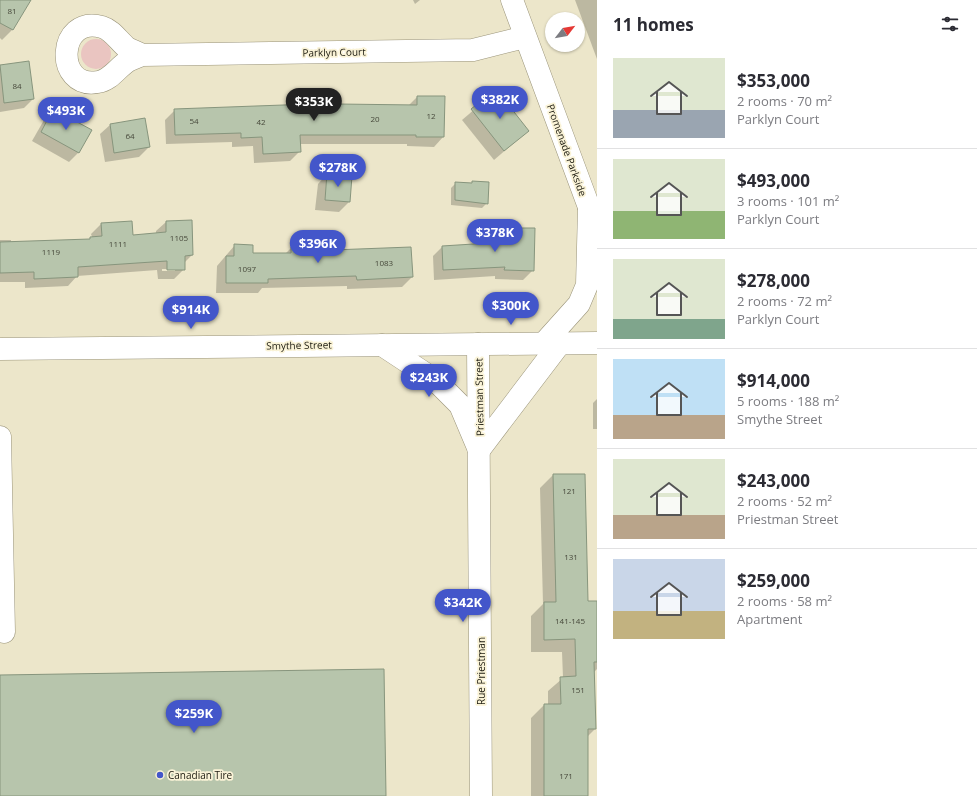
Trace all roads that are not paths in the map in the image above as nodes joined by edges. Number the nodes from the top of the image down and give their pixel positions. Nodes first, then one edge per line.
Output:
1 (512, 0) edge
2 (526, 36) junction
3 (142, 55) dead end
4 (589, 209) junction
5 (597, 229) edge
6 (553, 342) junction
7 (597, 343) edge
8 (382, 344) junction
9 (478, 344) junction
10 (0, 349) edge
11 (0, 437) edge
12 (480, 450) junction
13 (4, 632) dead end
14 (481, 796) edge

1 - 2 street, Promenade Parkside
2 - 3 street, Parklyn Court
2 - 4 street, Promenade Parkside
4 - 5 street, Promenade Parkside
4 - 6 street
6 - 7 street, Smythe Street
6 - 9 street, Smythe Street
6 - 12 street
8 - 9 street, Smythe Street
8 - 10 street, Smythe Street
8 - 12 street
9 - 12 street, Priestman Street
11 - 13 street
12 - 14 street, Rue Priestman

